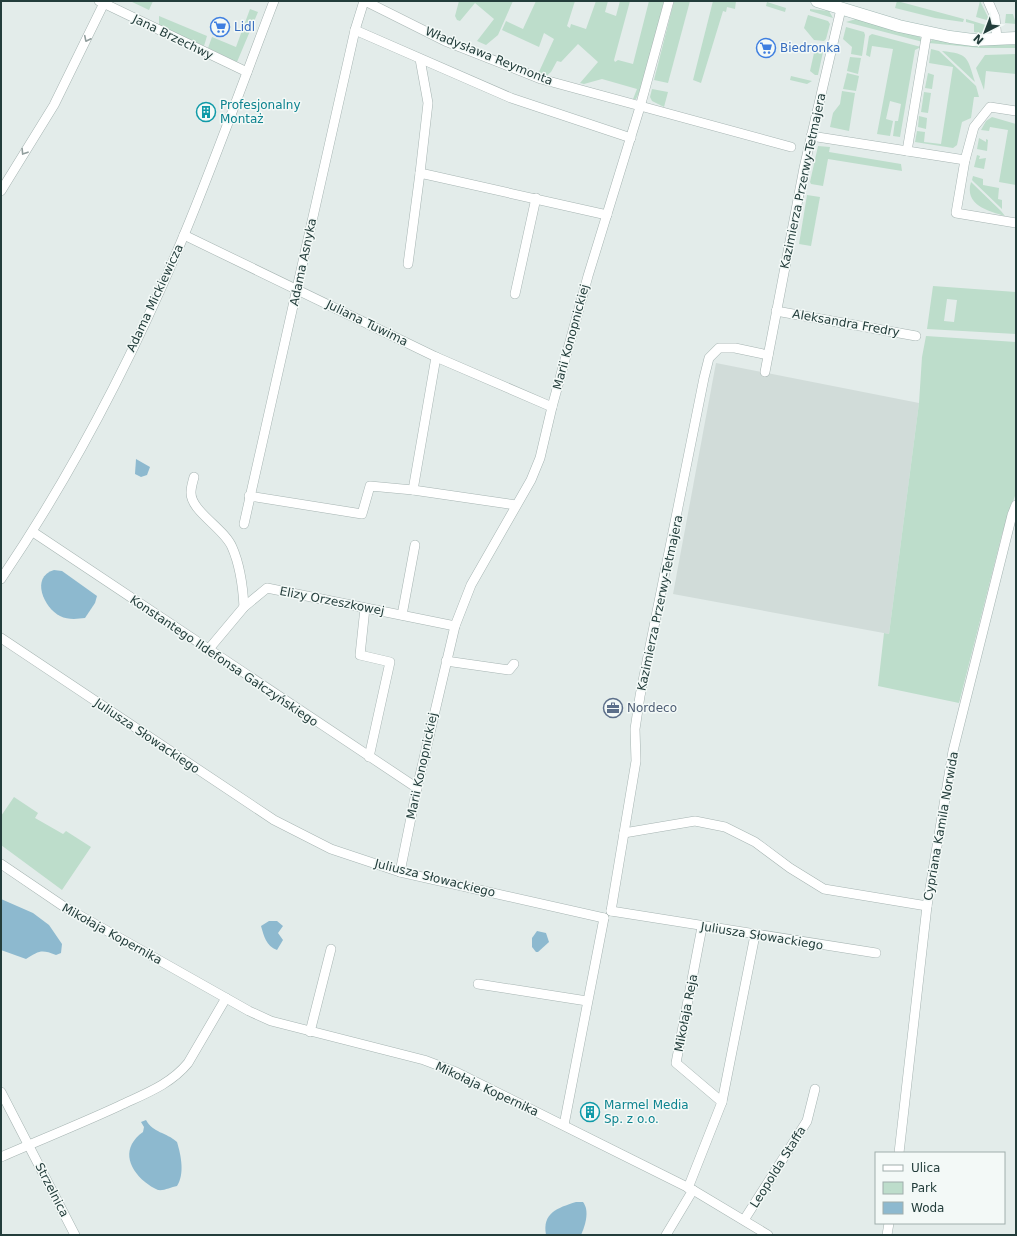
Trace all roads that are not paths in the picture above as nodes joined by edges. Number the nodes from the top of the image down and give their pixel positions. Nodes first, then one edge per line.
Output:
1 (274, 1) edge
2 (365, 1) edge
3 (668, 1) edge
4 (817, 1) edge
5 (988, 1) edge
6 (103, 2) edge
7 (841, 9) junction
8 (355, 30) junction
9 (927, 32) junction
10 (1016, 38) edge
11 (997, 39) junction
12 (420, 59) junction
13 (247, 72) junction
14 (640, 107) junction
15 (1016, 111) edge
16 (811, 136) junction
17 (631, 138) junction
18 (791, 147) dead end
19 (907, 151) junction
20 (965, 160) junction
21 (420, 173) junction
22 (1, 192) edge
23 (536, 198) junction
24 (607, 215) junction
25 (1016, 223) edge
26 (184, 236) junction
27 (408, 264) dead end
28 (298, 290) junction
29 (515, 294) dead end
30 (776, 311) junction
31 (916, 336) dead end
32 (768, 355) junction
33 (436, 356) junction
34 (765, 372) dead end
35 (552, 407) junction
36 (194, 476) dead end
37 (413, 490) junction
38 (249, 496) junction
39 (516, 505) junction
40 (1016, 505) edge
41 (244, 524) dead end
42 (33, 532) junction
43 (415, 545) dead end
44 (1, 579) edge
45 (244, 607) junction
46 (365, 608) junction
47 (402, 615) junction
48 (455, 626) junction
49 (1, 638) edge
50 (208, 650) junction
51 (446, 661) junction
52 (514, 664) dead end
53 (369, 757) junction
54 (417, 788) junction
55 (624, 833) junction
56 (1, 864) edge
57 (400, 872) junction
58 (927, 906) junction
59 (611, 912) junction
60 (604, 918) junction
61 (702, 927) junction
62 (754, 935) junction
63 (331, 949) dead end
64 (876, 953) dead end
65 (478, 984) dead end
66 (226, 998) junction
67 (587, 1001) junction
68 (310, 1032) junction
69 (816, 1089) dead end
70 (1, 1092) edge
71 (722, 1102) junction
72 (564, 1125) junction
73 (29, 1145) junction
74 (899, 1152) edge
75 (1, 1157) edge
76 (690, 1189) junction
77 (744, 1220) junction
78 (889, 1224) edge
79 (75, 1235) edge
80 (666, 1235) edge
81 (768, 1235) edge
82 (887, 1235) edge

1 - 13 street, Adama Mickiewicza
2 - 8 street, Adama Asnyka
2 - 14 street, Władysława Reymonta
3 - 14 street, Marii Konopnickiej
4 - 7 street
5 - 11 street
6 - 13 street, Jana Brzechwy
6 -> 22 street
7 - 9 street
7 - 16 street, Kazimierza Przerwy-Tetmajera
8 - 12 street
8 - 28 street, Adama Asnyka
9 - 11 street
9 - 19 street
10 - 11 street
12 - 17 street
12 - 21 street
13 - 26 street, Adama Mickiewicza
14 - 17 street, Marii Konopnickiej
14 - 18 street, Władysława Reymonta
15 - 20 street
16 - 19 street
16 - 30 street, Kazimierza Przerwy-Tetmajera
17 - 24 street, Marii Konopnickiej
19 - 20 street
20 - 25 street
21 - 23 street
21 - 27 street
23 - 24 street
23 - 29 street
24 - 35 street, Marii Konopnickiej
26 - 28 street, Juliana Tuwima
26 - 42 street, Adama Mickiewicza
28 - 33 street, Juliana Tuwima
28 - 38 street, Adama Asnyka
30 - 31 street, Aleksandra Fredry
30 - 32 street, Kazimierza Przerwy-Tetmajera
32 - 34 street, Kazimierza Przerwy-Tetmajera
32 - 55 street, Kazimierza Przerwy-Tetmajera
33 - 35 street, Juliana Tuwima
33 - 37 street
35 - 39 street, Marii Konopnickiej
36 - 45 street
37 - 38 street
37 - 39 street
38 - 41 street, Adama Asnyka
39 - 48 street, Marii Konopnickiej
40 - 58 street, Cypriana Kamila Norwida
42 - 44 street, Adama Mickiewicza
42 - 50 street, Konstantego Ildefonsa Gałczyńskiego
43 - 47 street
45 - 46 street, Elizy Orzeszkowej
45 - 50 street, Elizy Orzeszkowej
46 - 47 street, Elizy Orzeszkowej
46 - 53 street
47 - 48 street, Elizy Orzeszkowej
48 - 51 street, Marii Konopnickiej
49 - 57 street, Juliusza Słowackiego
50 - 53 street, Konstantego Ildefonsa Gałczyńskiego
51 - 52 street
51 - 54 street, Marii Konopnickiej
53 - 54 street, Konstantego Ildefonsa Gałczyńskiego
54 - 57 street, Marii Konopnickiej
55 - 58 street
55 - 59 street, Kazimierza Przerwy-Tetmajera
56 - 66 street, Mikołaja Kopernika
57 - 60 street, Juliusza Słowackiego
58 - 74 street, Cypriana Kamila Norwida
59 - 60 street
59 - 61 street, Juliusza Słowackiego
60 - 67 street
61 - 62 street, Juliusza Słowackiego
61 - 71 street, Mikołaja Reja
62 - 64 street, Juliusza Słowackiego
62 - 71 street
63 - 68 street
65 - 67 street
66 - 68 street, Mikołaja Kopernika
66 - 73 street
67 - 72 street
68 - 72 street, Mikołaja Kopernika
69 - 77 street, Leopolda Staffa
70 - 73 street, Strzelnica
71 - 76 street
72 - 76 street, Mikołaja Kopernika
73 - 75 street
73 - 79 street, Strzelnica
76 - 77 street, Mikołaja Kopernika
76 - 80 street
77 - 81 street, Mikołaja Kopernika
78 - 82 street

